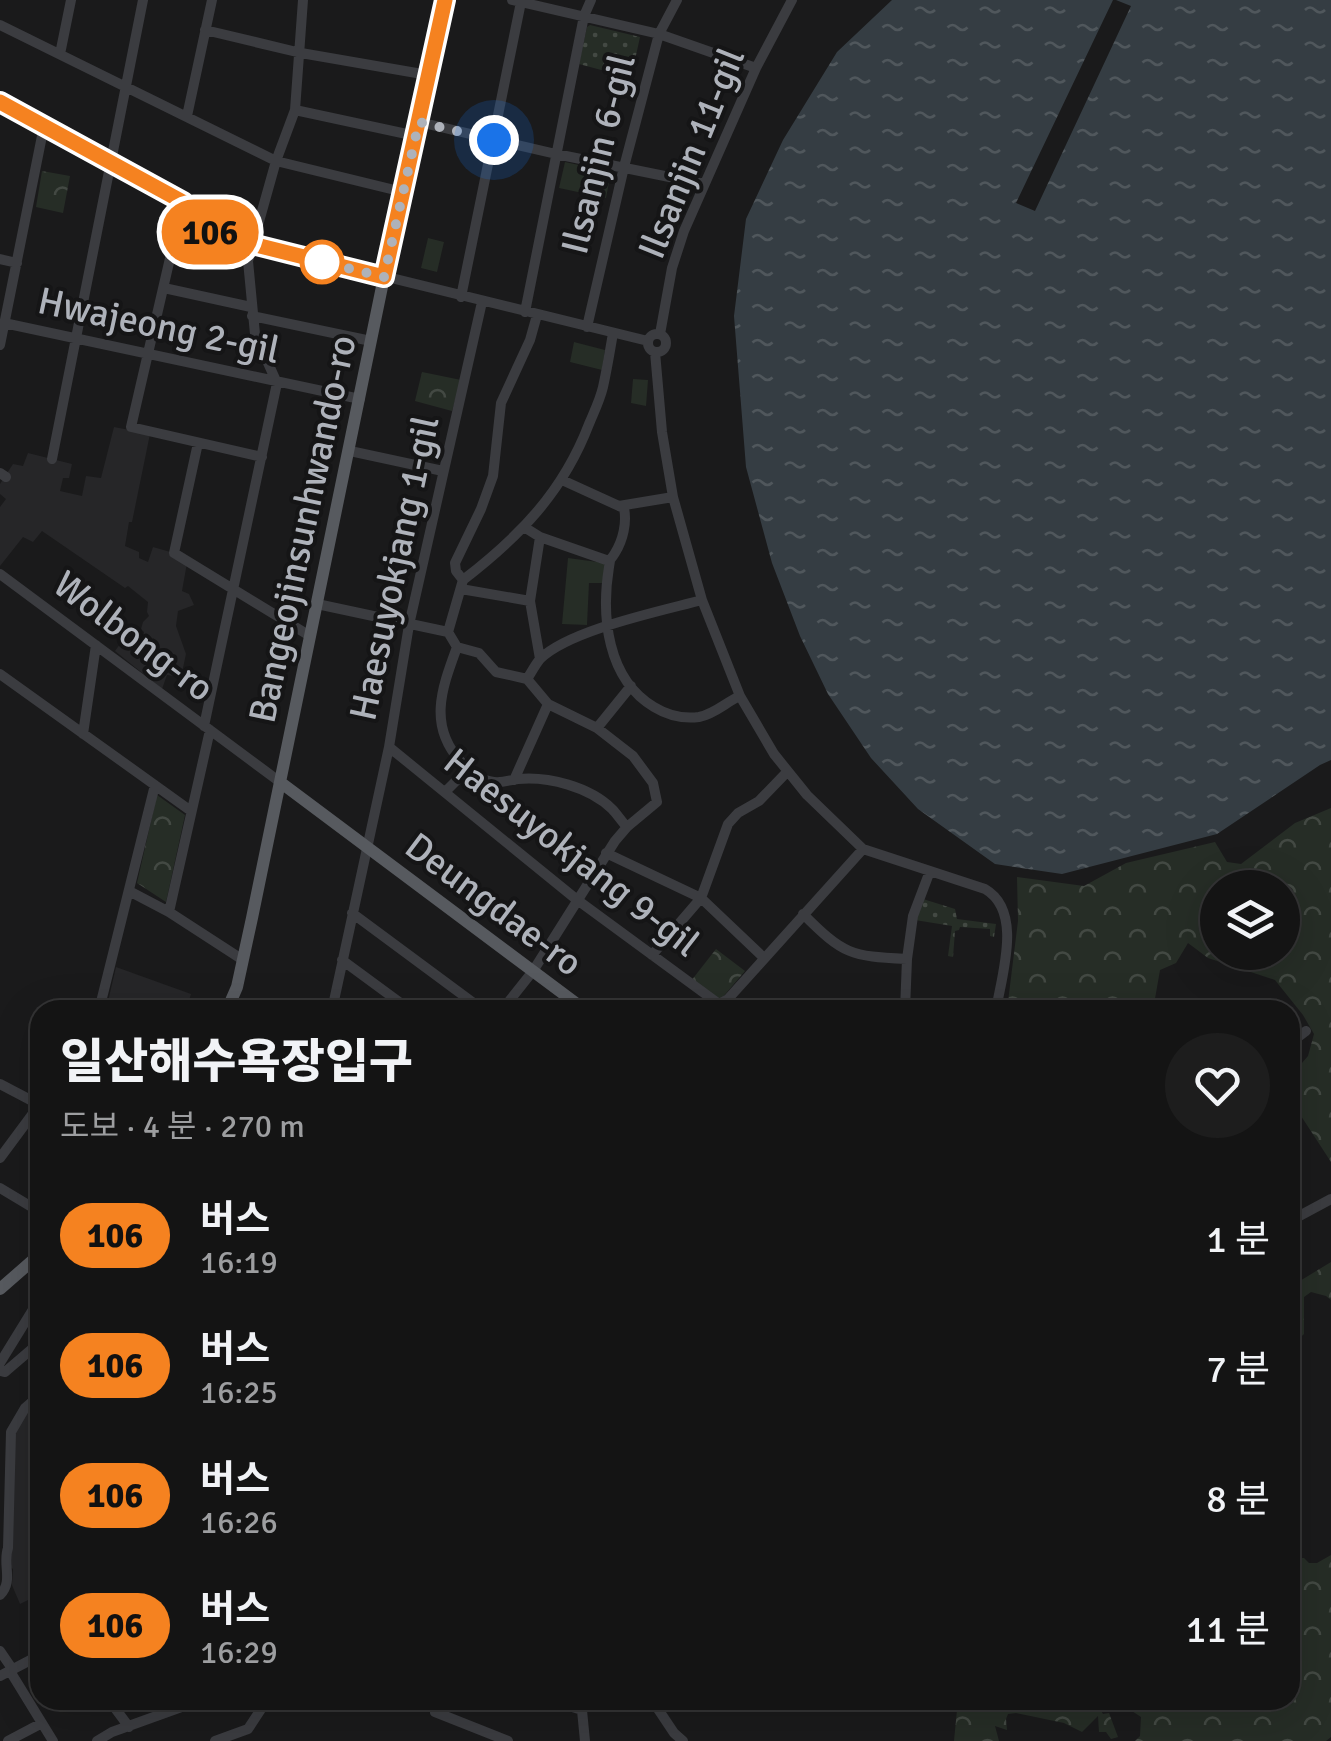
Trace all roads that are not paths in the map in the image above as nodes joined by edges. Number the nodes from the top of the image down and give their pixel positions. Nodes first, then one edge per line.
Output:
1 (70, 0) edge
2 (143, 0) edge
3 (212, 0) edge
4 (303, 0) edge
5 (444, 0) edge
6 (591, 0) edge
7 (678, 0) edge
8 (792, 0) edge
9 (517, 1) edge
10 (584, 16) junction
11 (0, 25) edge
12 (206, 30) junction
13 (659, 34) junction
14 (301, 52) junction
15 (60, 54) junction
16 (756, 68) junction
17 (428, 76) junction
18 (126, 86) junction
19 (0, 102) edge
20 (294, 110) junction
21 (187, 116) junction
22 (44, 126) junction
23 (418, 129) junction
24 (494, 140) junction
25 (556, 154) junction
26 (276, 162) junction
27 (111, 163) junction
28 (624, 166) junction
29 (704, 184) junction
30 (404, 192) junction
31 (183, 202) junction
32 (252, 244) junction
33 (0, 259) edge
34 (17, 263) junction
35 (384, 277) junction
36 (164, 288) junction
37 (461, 297) junction
38 (482, 302) junction
39 (252, 312) junction
40 (531, 313) junction
41 (4, 323) junction
42 (587, 327) junction
43 (613, 333) junction
44 (660, 334) junction
45 (76, 339) junction
46 (372, 341) junction
47 (648, 341) junction
48 (0, 344) edge
49 (655, 352) junction
50 (149, 354) junction
51 (276, 381) junction
52 (360, 399) junction
53 (198, 443) junction
54 (350, 451) junction
55 (262, 457) junction
56 (52, 459) dead end
57 (443, 470) junction
58 (562, 480) junction
59 (672, 497) junction
60 (619, 506) junction
61 (524, 528) junction
62 (540, 537) junction
63 (609, 561) junction
64 (0, 574) edge
65 (462, 584) junction
66 (234, 590) junction
67 (702, 600) junction
68 (530, 601) junction
69 (317, 604) junction
70 (409, 625) junction
71 (606, 626) junction
72 (448, 632) junction
73 (310, 636) junction
74 (96, 646) junction
75 (457, 646) junction
76 (540, 660) junction
77 (0, 674) edge
78 (527, 680) junction
79 (631, 686) junction
80 (740, 696) junction
81 (548, 704) junction
82 (207, 728) junction
83 (597, 728) junction
84 (84, 734) junction
85 (388, 747) junction
86 (468, 769) junction
87 (787, 772) junction
88 (514, 780) junction
89 (280, 782) junction
90 (155, 785) junction
91 (445, 792) junction
92 (191, 812) junction
93 (626, 828) junction
94 (367, 847) junction
95 (863, 848) junction
96 (606, 854) junction
97 (930, 871) junction
98 (129, 891) junction
99 (700, 898) junction
100 (576, 899) junction
101 (170, 912) junction
102 (352, 912) junction
103 (803, 914) junction
104 (652, 955) junction
105 (763, 958) junction
106 (907, 959) junction
107 (242, 960) junction
108 (342, 960) junction
109 (533, 971) junction
110 (392, 997) junction
111 (102, 1000) edge
112 (231, 1000) edge
113 (334, 1000) edge
114 (390, 1000) edge
115 (396, 1000) edge
116 (470, 1000) edge
117 (510, 1000) edge
118 (571, 1000) edge
119 (717, 1000) edge
120 (726, 1000) edge
121 (905, 1000) edge
122 (998, 1000) edge
123 (1306, 1030) dead end
124 (1300, 1034) edge
125 (0, 1084) edge
126 (30, 1099) edge
127 (30, 1118) edge
128 (0, 1158) edge
129 (0, 1188) edge
130 (1331, 1199) edge
131 (30, 1206) edge
132 (1300, 1215) edge
133 (30, 1263) edge
134 (0, 1289) edge
135 (30, 1314) edge
136 (30, 1350) edge
137 (0, 1363) edge
138 (0, 1372) edge
139 (30, 1404) edge
140 (4, 1514) edge
141 (0, 1595) edge
142 (0, 1651) edge
143 (30, 1661) edge
144 (8, 1673) edge
145 (30, 1705) edge
146 (33, 1710) edge
147 (116, 1710) edge
148 (174, 1710) edge
149 (436, 1710) edge
150 (582, 1710) edge
151 (659, 1710) edge
152 (42, 1723) junction
153 (128, 1727) junction
154 (250, 1730) edge
155 (8, 1741) edge
156 (53, 1741) edge
157 (97, 1741) edge
158 (215, 1741) edge
159 (508, 1741) edge
160 (584, 1741) edge
161 (682, 1741) edge

1 - 15 street
2 - 18 street
3 - 12 street
4 - 14 street
5 - 17 main road, Bangeojinsunhwando-ro
6 - 10 street
7 - 13 street, Ilsanjin 6-gil
8 - 16 street, Ilsanjin 11-gil
9 - 10 street
9 - 24 street
10 - 13 street
10 - 25 street
11 - 15 street
12 - 14 street
12 - 21 street
13 - 16 street
13 - 28 street, Ilsanjin 6-gil
14 - 17 street
14 - 20 street
15 - 18 street
16 - 29 street, Ilsanjin 11-gil
17 - 23 main road, Bangeojinsunhwando-ro
18 - 21 street
18 - 27 street
19 - 22 street
20 - 23 street
20 - 26 street
21 - 26 street
22 - 27 street
22 - 34 street
23 - 24 street
23 - 30 main road, Bangeojinsunhwando-ro
24 - 25 street
24 - 37 street
25 - 28 street
25 - 40 street
26 - 30 street
26 - 32 street
27 - 31 street
27 - 45 street
28 - 29 street
28 - 42 street, Ilsanjin 6-gil
29 - 44 street, Ilsanjin 11-gil
30 - 35 main road, Bangeojinsunhwando-ro
31 - 32 street
31 - 36 street
32 - 35 street
32 - 39 street
33 - 34 street
34 - 41 street
35 - 37 street
35 - 46 main road, Bangeojinsunhwando-ro
36 - 39 street
36 - 50 street
37 - 38 street
38 - 40 street
38 - 57 street, Haesuyokjang 1-gil
39 - 46 street
39 - 51 street
40 - 42 street
40 - 65 street
41 - 45 street, Hwajeong 2-gil
41 - 48 street
42 - 43 street
43 - 47 street
43 - 58 street
44 - 47 street
44 - 49 street
45 - 50 street, Hwajeong 2-gil
45 - 56 street
46 - 52 main road, Bangeojinsunhwando-ro
47 - 49 street
49 - 59 street
50 - 51 street, Hwajeong 2-gil
50 - 53 street
51 - 52 street, Hwajeong 2-gil
51 - 55 street
52 - 54 main road, Bangeojinsunhwando-ro
53 - 55 street
53 - 66 street
54 - 57 street
54 - 69 main road, Bangeojinsunhwando-ro
55 - 66 street
57 - 70 street, Haesuyokjang 1-gil
58 - 60 street
58 - 61 street
59 - 60 street
59 - 67 street
60 - 63 street
61 - 62 street
61 - 65 street
62 - 63 street
62 - 68 street
63 - 71 street
64 - 74 street, Wolbong-ro
65 - 68 street
65 - 72 street
66 - 73 street
66 - 82 street
67 - 71 street
67 - 80 street
68 - 76 street
69 - 70 street
69 - 73 main road, Bangeojinsunhwando-ro
70 - 72 street
70 - 85 street, Haesuyokjang 1-gil
71 - 76 street
71 - 79 street
72 - 75 street
73 - 89 main road, Bangeojinsunhwando-ro
74 - 82 street, Wolbong-ro
74 - 84 street
75 - 78 street
75 - 86 street
76 - 78 street
77 - 84 street
78 - 81 street
79 - 80 street
79 - 83 street
80 - 87 street
81 - 83 street
81 - 88 street
82 - 89 street, Wolbong-ro
82 - 92 street
83 - 93 street
84 - 90 street
85 - 91 street, Haesuyokjang 9-gil
85 - 94 street, Haesuyokjang 1-gil
86 - 88 street
86 - 91 street
87 - 95 street
87 - 99 street
88 - 93 street
89 - 94 main road, Deungdae-ro
89 - 107 main road, Bangeojinsunhwando-ro
90 - 92 street
90 - 98 street
91 - 100 street, Haesuyokjang 9-gil
92 - 101 street
93 - 96 street
94 - 102 street, Deungdae-ro
94 - 109 main road, Deungdae-ro
95 - 97 street
95 - 103 street
96 - 99 street
96 - 100 street
97 - 106 street
97 - 122 street
98 - 101 street
98 - 111 street
99 - 104 street
99 - 105 street
100 - 104 street, Haesuyokjang 9-gil
100 - 109 street
101 - 107 street
102 - 108 street, Deungdae-ro
102 - 116 street
103 - 105 street
103 - 106 street
104 - 119 street, Haesuyokjang 9-gil
105 - 120 street
106 - 121 street
107 - 112 main road, Bangeojinsunhwando-ro
108 - 110 street
108 - 113 street, Deungdae-ro
109 - 117 street
109 - 118 main road, Deungdae-ro
110 - 114 street
110 - 115 street
123 - 124 street
125 - 126 street
127 - 128 street
129 - 131 street
130 - 132 street
133 - 134 main road
135 - 137 street
136 - 138 street
139 - 140 street
140 - 141 street
142 - 144 street
143 - 144 street
144 - 145 street
146 - 152 street
147 - 153 street
148 - 153 street
149 - 159 street
150 - 160 street
151 - 161 street
152 - 155 street
152 - 156 street
153 - 157 street
154 - 158 street

